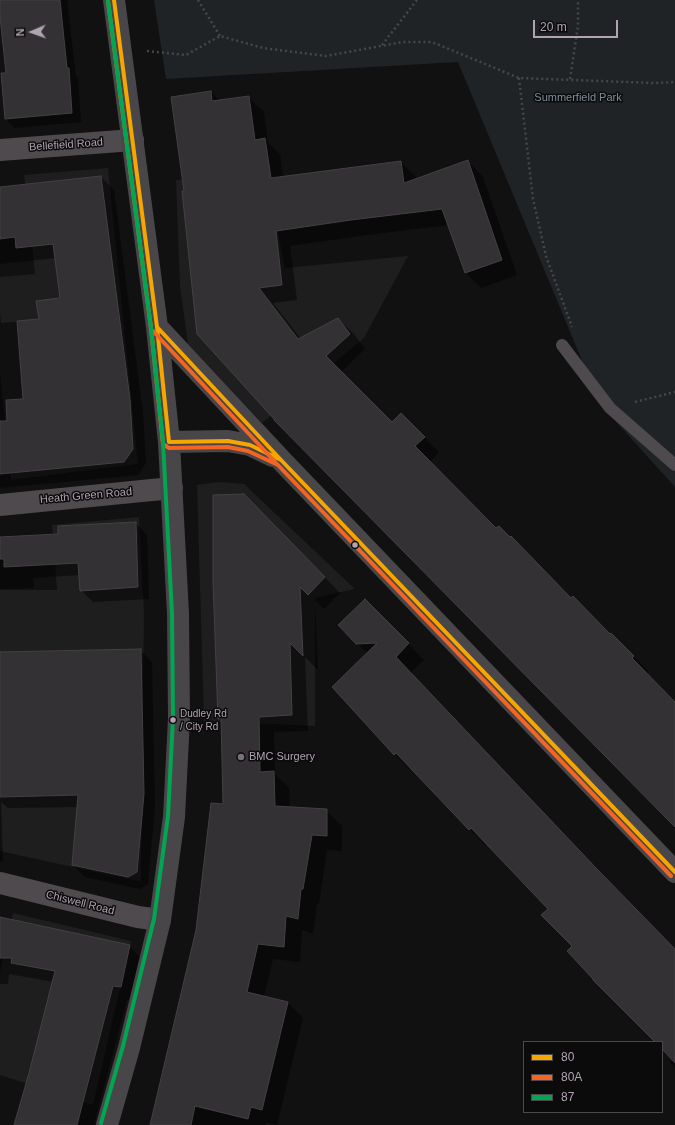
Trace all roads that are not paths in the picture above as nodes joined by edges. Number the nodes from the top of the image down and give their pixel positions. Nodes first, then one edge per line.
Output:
1 (114, 0) edge
2 (133, 140) junction
3 (0, 150) edge
4 (157, 327) junction
5 (562, 345) dead end
6 (169, 442) junction
7 (281, 460) junction
8 (675, 464) edge
9 (172, 488) junction
10 (0, 505) edge
11 (675, 872) edge
12 (0, 883) edge
13 (160, 920) junction
14 (107, 1125) edge

1 - 2 main road
2 - 3 street, Bellefield Road
2 - 4 main road
4 - 6 main road
4 - 7 main road
5 - 8 lane
6 - 7 main road
6 - 9 main road
7 - 11 main road
9 - 10 street, Heath Green Road
9 - 13 main road
12 - 13 street, Chiswell Road
13 - 14 main road

